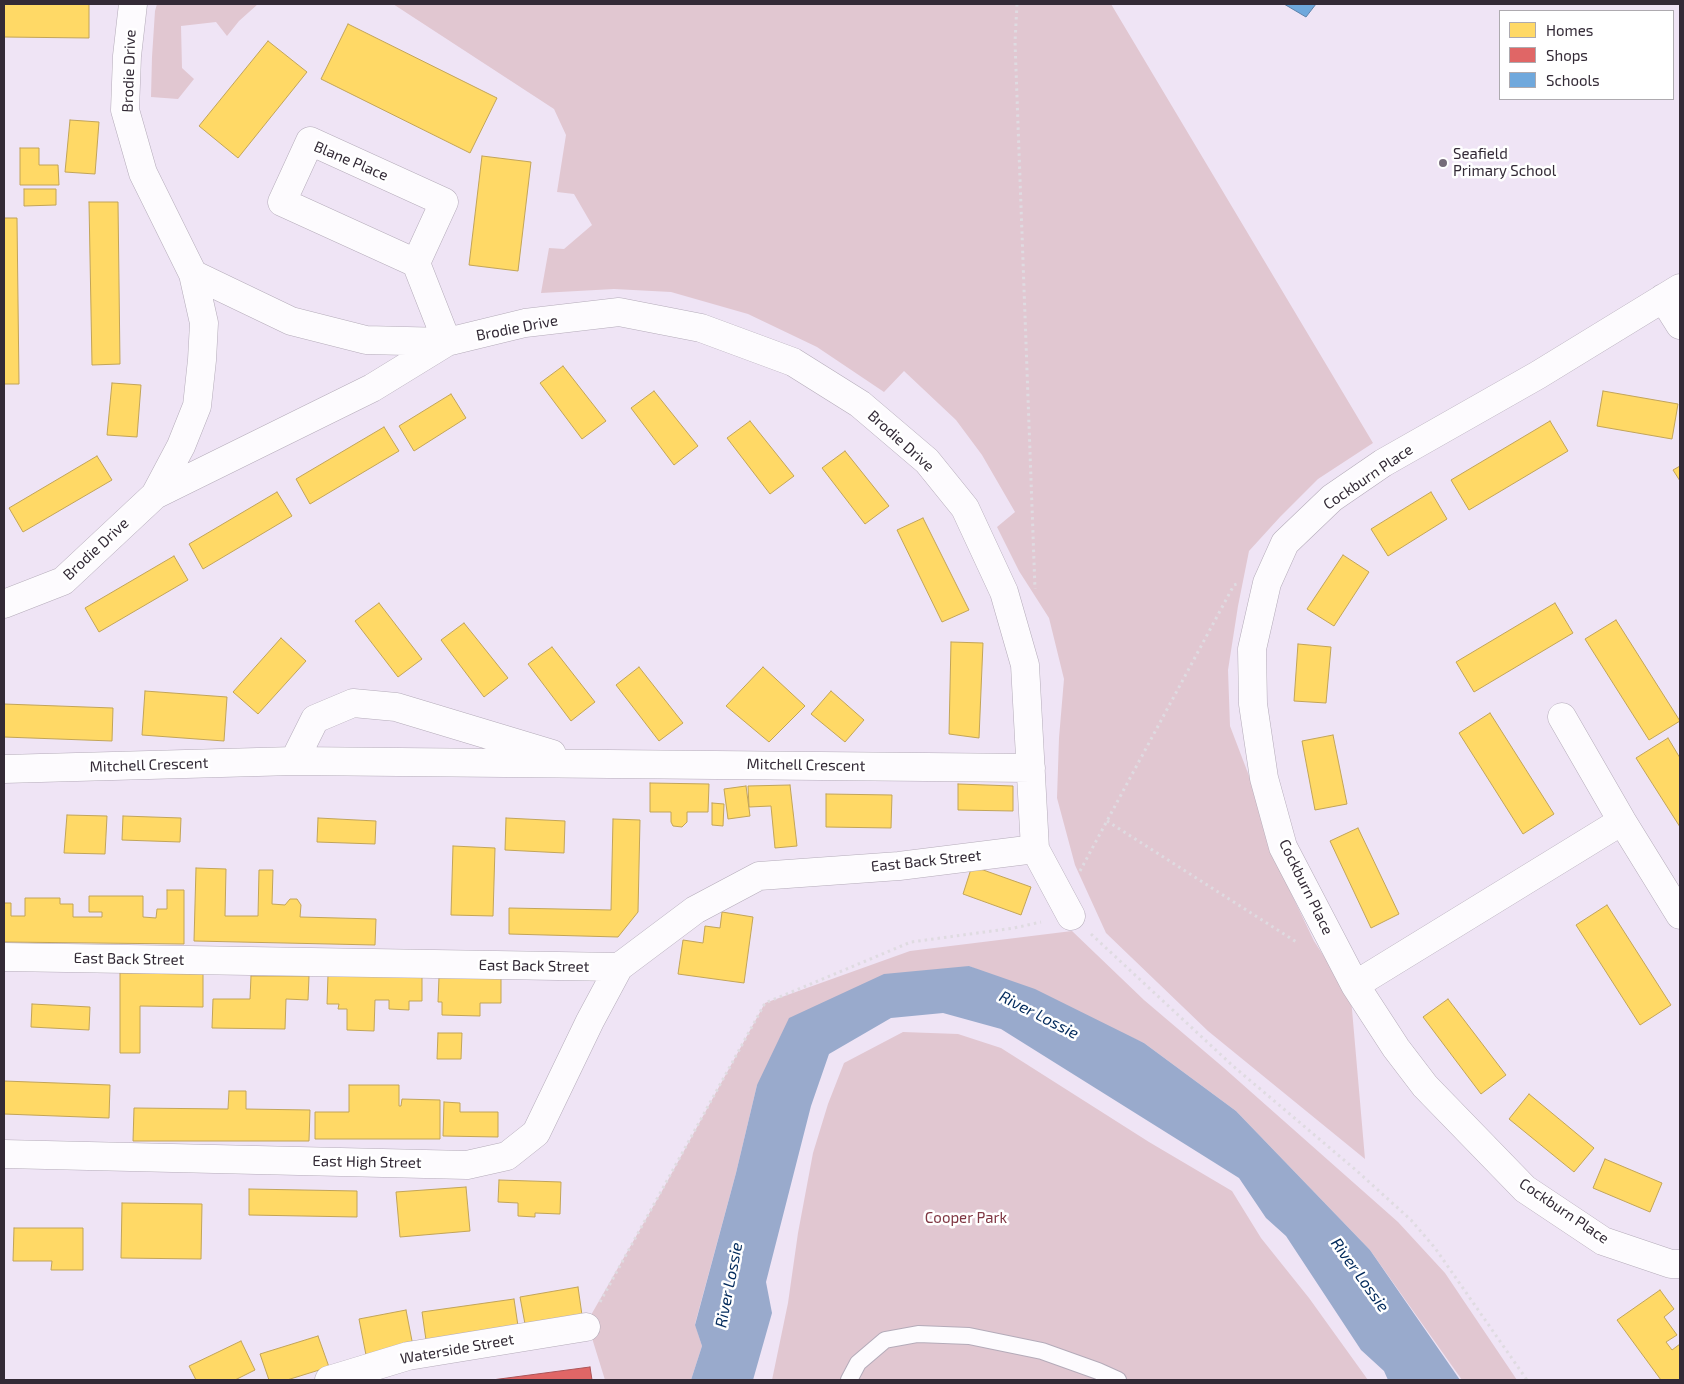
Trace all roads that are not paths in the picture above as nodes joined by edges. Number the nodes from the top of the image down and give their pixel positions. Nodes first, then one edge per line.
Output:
1 (133, 4) edge
2 (416, 263) junction
3 (193, 274) junction
4 (1672, 293) edge
5 (1680, 325) edge
6 (447, 342) junction
7 (155, 495) junction
8 (4, 604) edge
9 (1562, 717) dead end
10 (294, 761) junction
11 (582, 763) junction
12 (1031, 768) junction
13 (4, 769) edge
14 (1622, 821) junction
15 (1035, 849) junction
16 (1680, 915) edge
17 (1071, 916) road end
18 (4, 957) edge
19 (619, 967) junction
20 (1355, 985) junction
21 (4, 1154) edge
22 (1680, 1264) edge
23 (586, 1327) road end
24 (330, 1380) edge
25 (849, 1380) edge
26 (1118, 1380) edge

1 - 3 street, Brodie Drive
2 - 2 street, Blane Place
2 - 6 street
3 - 6 street, Brodie Drive
3 - 7 street, Brodie Drive
4 - 5 street
4 - 20 street, Cockburn Place
6 - 7 street, Brodie Drive
6 - 12 street, Brodie Drive
7 - 8 street, Brodie Drive
9 - 14 street
10 - 11 street, Mitchell Crescent
10 - 11 street, Mitchell Crescent
10 - 13 street, Mitchell Crescent
11 - 12 street, Mitchell Crescent
12 - 15 street, Brodie Drive
14 - 16 street
14 - 20 street
15 - 17 street, Brodie Drive
15 - 19 street, East Back Street
18 - 19 street, East Back Street
19 - 21 street, East High Street
20 - 22 street, Cockburn Place
23 - 24 street, Waterside Street
25 - 26 lane

